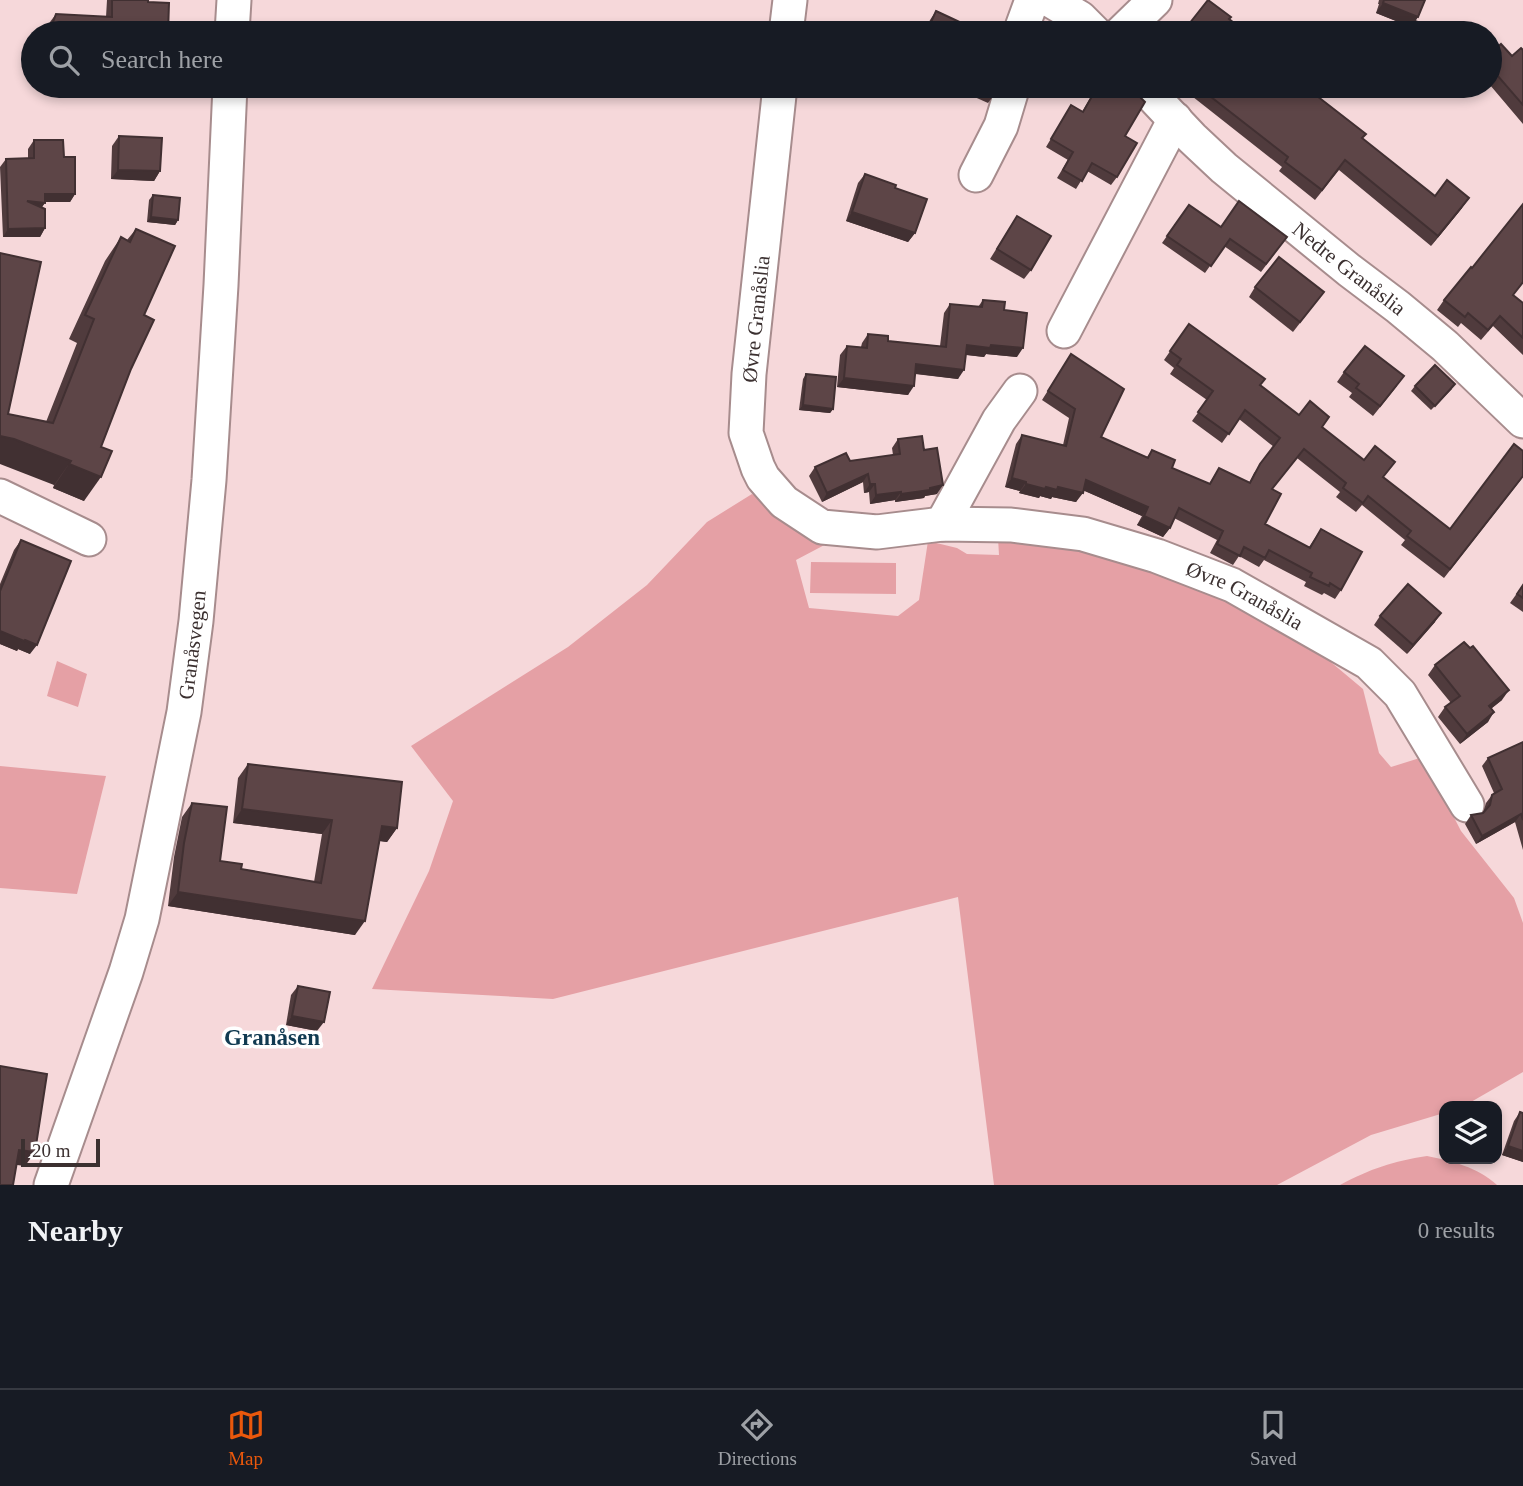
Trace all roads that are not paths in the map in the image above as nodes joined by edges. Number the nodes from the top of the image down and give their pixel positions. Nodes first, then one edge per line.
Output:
1 (234, 0) edge
2 (790, 0) edge
3 (1032, 0) edge
4 (1050, 0) edge
5 (1155, 0) edge
6 (233, 21) edge
7 (787, 21) edge
8 (1024, 21) edge
9 (1083, 21) edge
10 (1133, 21) edge
11 (229, 98) edge
12 (779, 98) edge
13 (1009, 98) edge
14 (1155, 98) edge
15 (1175, 119) junction
16 (976, 175) dead end
17 (1064, 331) dead end
18 (1020, 391) dead end
19 (1523, 421) edge
20 (0, 496) edge
21 (942, 524) junction
22 (89, 539) dead end
23 (1467, 806) dead end
24 (51, 1185) edge

1 - 6 street
2 - 7 street
3 - 8 street
4 - 9 street
5 - 10 street
11 - 24 street, Granåsvegen
12 - 21 street, Øvre Granåslia
13 - 16 street
14 - 15 street, Nedre Granåslia
15 - 17 street
15 - 19 street, Nedre Granåslia
18 - 21 street
20 - 22 street
21 - 23 street, Øvre Granåslia

